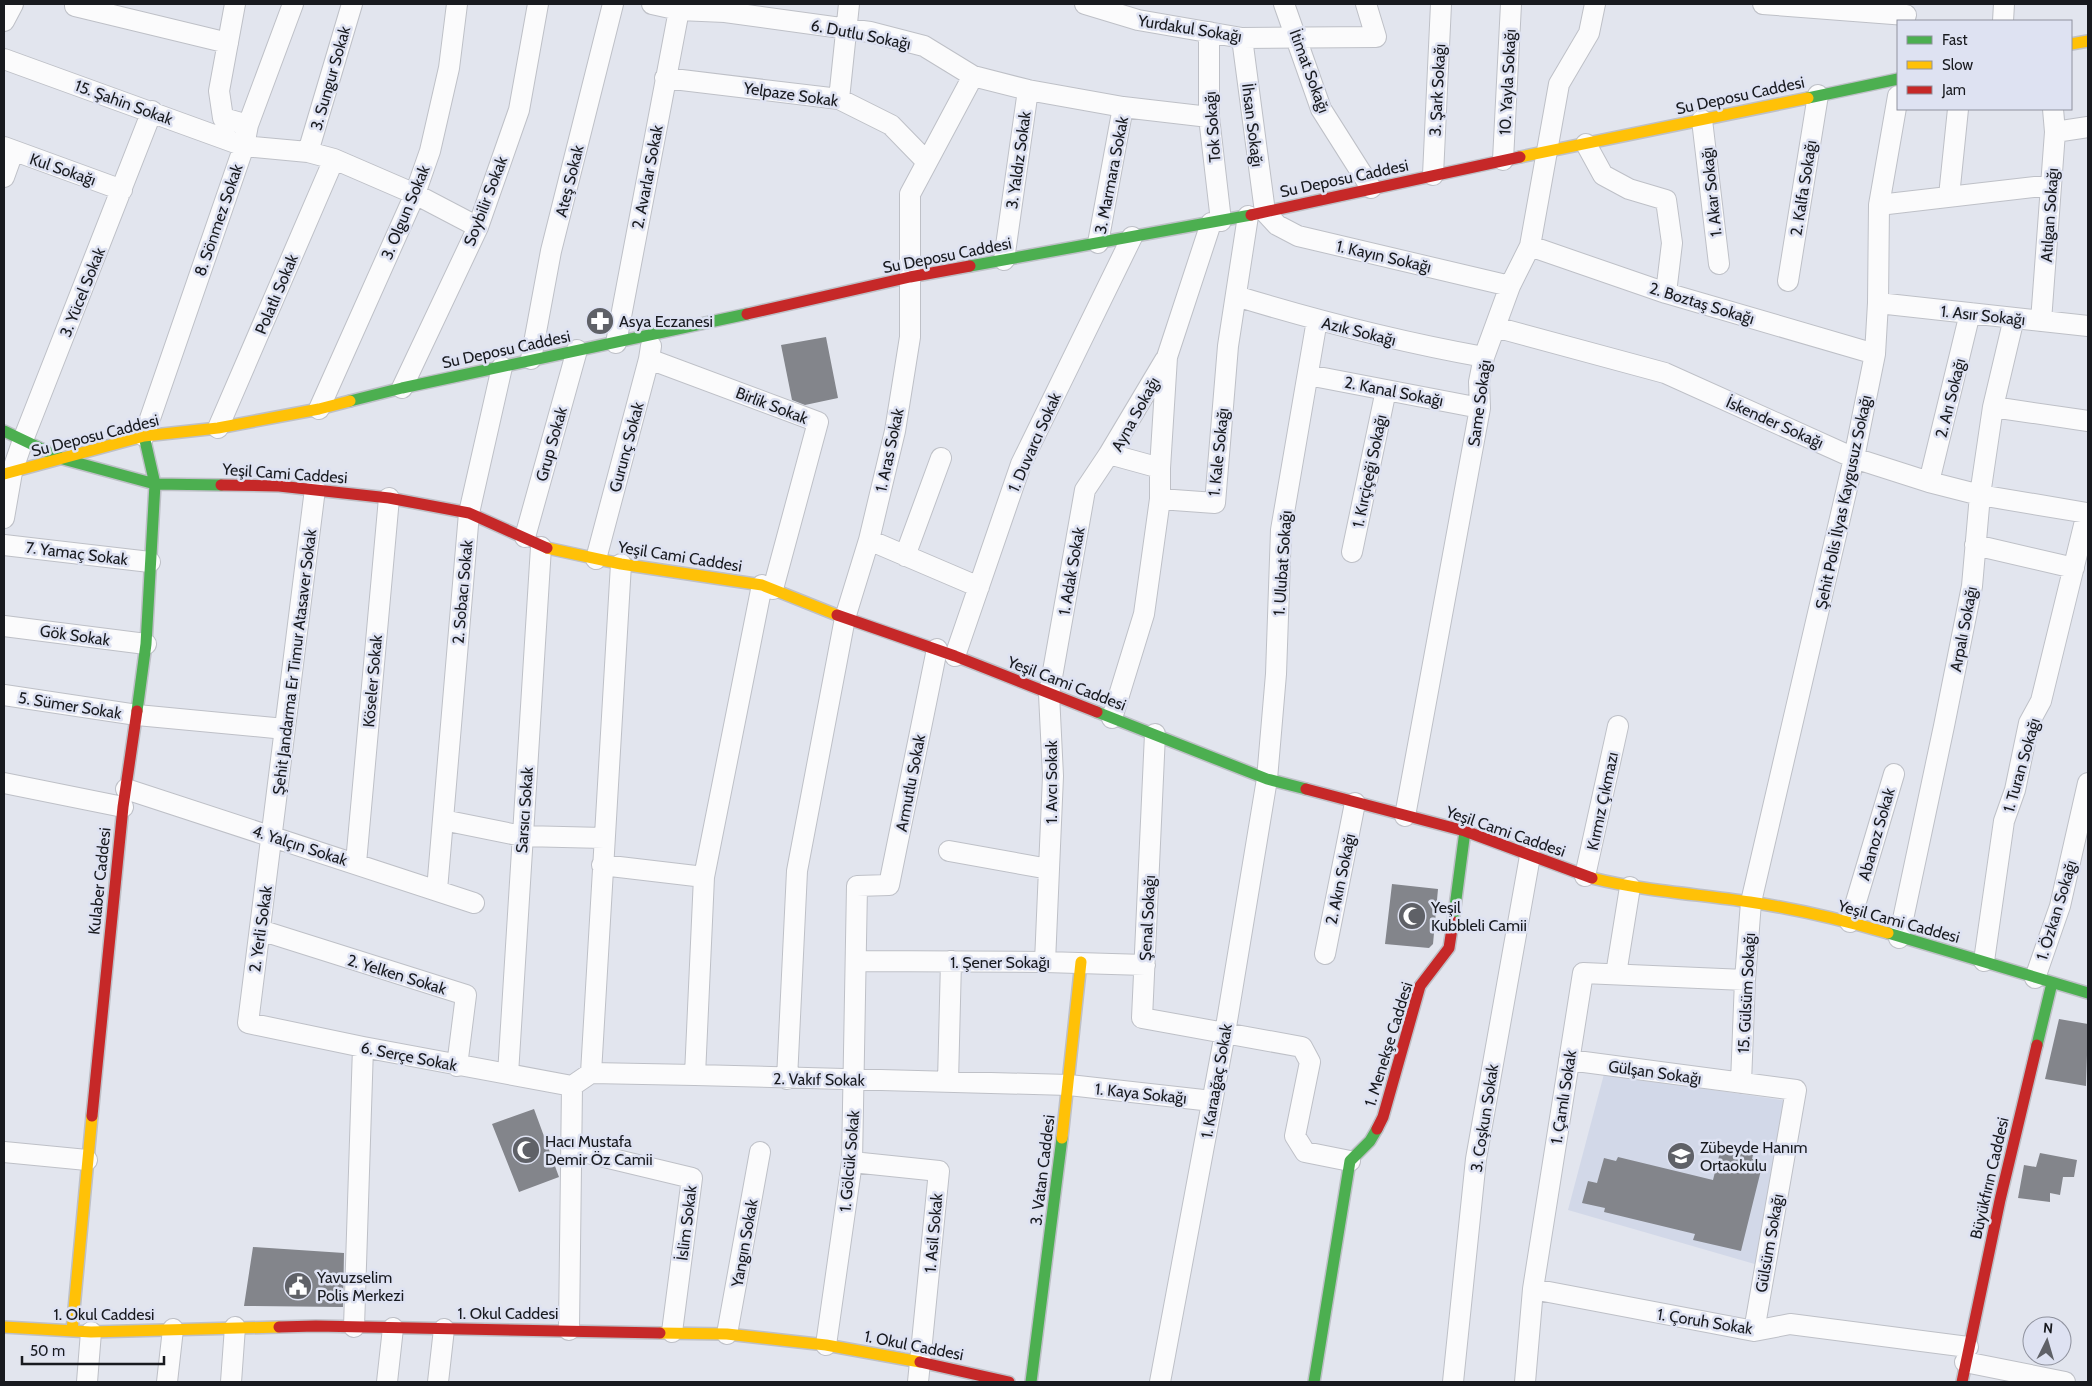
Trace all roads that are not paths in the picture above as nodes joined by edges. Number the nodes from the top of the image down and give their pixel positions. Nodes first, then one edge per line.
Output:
1 (13, 4) edge
2 (235, 4) edge
3 (293, 4) edge
4 (352, 4) edge
5 (457, 4) edge
6 (538, 4) edge
7 (612, 4) edge
8 (654, 4) edge
9 (849, 4) edge
10 (1086, 4) edge
11 (1284, 4) edge
12 (1366, 4) edge
13 (1441, 4) edge
14 (1511, 4) edge
15 (1595, 4) edge
16 (1763, 4) edge
17 (2004, 4) edge
18 (1809, 5) edge
19 (75, 6) dead end
20 (726, 8) edge
21 (679, 10) junction
22 (1906, 13) edge
23 (2003, 20) edge
24 (4, 21) edge
25 (845, 29) junction
26 (1209, 32) junction
27 (1242, 38) junction
28 (1297, 38) junction
29 (2088, 39) edge
30 (228, 43) junction
31 (2072, 44) edge
32 (4, 59) edge
33 (972, 76) junction
34 (666, 78) junction
35 (1897, 78) edge
36 (1028, 90) junction
37 (1818, 95) junction
38 (839, 99) junction
39 (1897, 102) edge
40 (1123, 107) junction
41 (1958, 110) edge
42 (2054, 110) edge
43 (152, 111) junction
44 (1209, 117) junction
45 (1702, 120) junction
46 (248, 125) junction
47 (2088, 127) edge
48 (2055, 132) junction
49 (1586, 144) junction
50 (244, 146) junction
51 (9, 150) edge
52 (1548, 150) junction
53 (308, 152) junction
54 (334, 159) junction
55 (1503, 160) junction
56 (927, 162) junction
57 (1433, 176) junction
58 (4, 177) edge
59 (2051, 185) junction
60 (1371, 188) junction
61 (122, 190) junction
62 (415, 194) junction
63 (1949, 196) junction
64 (1879, 205) junction
65 (1256, 214) junction
66 (1216, 222) junction
67 (478, 226) junction
68 (1132, 237) junction
69 (1098, 243) junction
70 (1530, 246) junction
71 (1004, 260) junction
72 (1719, 264) dead end
73 (910, 277) junction
74 (1788, 281) dead end
75 (1510, 286) junction
76 (1666, 293) junction
77 (1236, 296) junction
78 (1878, 303) junction
79 (1970, 314) junction
80 (2014, 318) junction
81 (1317, 320) junction
82 (2041, 321) junction
83 (2088, 326) edge
84 (1496, 327) junction
85 (652, 334) junction
86 (616, 343) junction
87 (577, 350) junction
88 (1875, 354) junction
89 (1167, 356) junction
90 (1484, 357) junction
91 (649, 359) junction
92 (531, 360) junction
93 (502, 367) junction
94 (1308, 375) junction
95 (402, 388) junction
96 (1386, 390) junction
97 (1480, 408) junction
98 (1993, 408) junction
99 (319, 409) junction
100 (2088, 421) edge
101 (218, 428) junction
102 (4, 431) edge
103 (144, 436) junction
104 (23, 440) junction
105 (1109, 454) junction
106 (941, 458) dead end
107 (1854, 458) junction
108 (63, 459) junction
109 (1160, 468) junction
110 (8, 473) edge
111 (1930, 482) junction
112 (155, 484) junction
113 (315, 489) junction
114 (1980, 495) junction
115 (388, 498) junction
116 (1160, 499) junction
117 (469, 513) junction
118 (2087, 513) edge
119 (4, 518) edge
120 (869, 540) junction
121 (533, 542) junction
122 (4, 545) edge
123 (1976, 545) junction
124 (1352, 552) dead end
125 (905, 556) junction
126 (596, 559) junction
127 (150, 562) junction
128 (621, 564) junction
129 (2074, 568) junction
130 (768, 587) junction
131 (979, 588) junction
132 (845, 618) junction
133 (4, 626) edge
134 (146, 644) junction
135 (946, 652) junction
136 (4, 694) edge
137 (1049, 694) junction
138 (137, 715) junction
139 (1112, 718) junction
140 (1618, 726) dead end
141 (285, 729) junction
142 (1155, 734) junction
143 (1894, 774) dead end
144 (1266, 779) junction
145 (4, 783) edge
146 (2088, 783) edge
147 (125, 798) junction
148 (1356, 804) junction
149 (1405, 816) junction
150 (443, 820) junction
151 (1465, 830) junction
152 (272, 836) junction
153 (522, 836) junction
154 (604, 838) junction
155 (949, 851) dead end
156 (1530, 856) junction
157 (356, 864) junction
158 (602, 865) junction
159 (1049, 869) junction
160 (1585, 876) junction
161 (704, 877) junction
162 (856, 886) joint
163 (1630, 887) junction
164 (437, 890) junction
165 (1751, 902) junction
166 (474, 903) dead end
167 (1850, 922) junction
168 (260, 930) junction
169 (1899, 938) junction
170 (1325, 954) dead end
171 (856, 961) junction
172 (950, 961) junction
173 (1984, 961) junction
174 (1045, 962) junction
175 (1081, 962) junction
176 (1145, 965) junction
177 (1616, 974) junction
178 (1745, 980) junction
179 (2043, 980) junction
180 (2088, 993) edge
181 (248, 1023) joint
182 (1225, 1033) junction
183 (363, 1047) junction
184 (1569, 1060) junction
185 (457, 1066) junction
186 (591, 1073) junction
187 (508, 1074) junction
188 (695, 1075) junction
189 (787, 1079) junction
190 (854, 1080) junction
191 (948, 1082) junction
192 (1741, 1083) junction
193 (1069, 1085) junction
194 (572, 1086) junction
195 (1212, 1101) junction
196 (571, 1149) junction
197 (4, 1152) edge
198 (760, 1152) dead end
199 (87, 1160) junction
200 (1350, 1161) junction
201 (852, 1162) junction
202 (1533, 1289) junction
203 (235, 1327) junction
204 (354, 1327) junction
205 (4, 1328) edge
206 (393, 1328) junction
207 (444, 1329) junction
208 (173, 1330) junction
209 (569, 1330) junction
210 (82, 1332) junction
211 (672, 1332) junction
212 (1754, 1332) junction
213 (727, 1334) junction
214 (826, 1345) junction
215 (1966, 1354) junction
216 (921, 1362) junction
217 (87, 1382) edge
218 (167, 1382) edge
219 (231, 1382) edge
220 (387, 1382) edge
221 (438, 1382) edge
222 (918, 1382) edge
223 (1009, 1382) edge
224 (1031, 1382) edge
225 (1160, 1382) edge
226 (1314, 1382) edge
227 (1453, 1382) edge
228 (1525, 1382) edge
229 (1962, 1382) edge
230 (2065, 1382) edge

1 - 24 street
2 - 30 street
3 - 46 street, 8. Sönmez Sokak
4 - 53 street, 3. Sungur Sokak
5 - 62 street, 3. Olgun Sokak
6 - 67 street, Soybilir Sokak
7 - 92 street, Ateş Sokak
8 - 21 street, 6. Dutlu Sokağı
9 - 25 street
10 - 26 street, Yurdakul Sokağı
11 - 28 street, İtimat Sokağı
12 - 28 street, Yurdakul Sokağı
13 - 57 street, 3. Şark Sokağı
14 - 55 street, 10. Yayla Sokağı
15 - 52 street, Same Sokağı
16 - 18 street
17 - 23 street
18 - 22 street
19 - 30 street
20 - 21 street, 6. Dutlu Sokağı
20 - 25 street, 6. Dutlu Sokağı
21 - 34 street, 2. Avarlar Sokak
25 - 33 street, 6. Dutlu Sokağı
25 - 38 street
26 - 27 street, Yurdakul Sokağı
26 - 44 street, Tok Sokağı
27 - 28 street, Yurdakul Sokağı
27 - 65 street, İhsan Sokağı
28 - 60 street, İtimat Sokağı
29 - 31 main road
30 - 46 street
32 - 43 street, 15. Şahin Sokak
33 - 36 street, 6. Dutlu Sokağı
33 - 56 street, 1. Aras Sokak
34 - 38 street, Yelpaze Sokak
34 - 86 street, 2. Avarlar Sokak
35 - 37 main road, Su Deposu Caddesi
36 - 40 street, 6. Dutlu Sokağı
36 - 71 street, 3. Yaldız Sokak
37 - 45 main road, Su Deposu Caddesi
37 - 74 street, 2. Kalfa Sokağı
38 - 56 street, Yelpaze Sokak
39 - 64 street, Şehit Polis İlyas Kaygusuz Sokağı
40 - 44 street, 6. Dutlu Sokağı
40 - 69 street, 3. Marmara Sokak
41 - 63 street
42 - 48 street, Atılgan Sokağı
43 - 50 street, 15. Şahin Sokak
43 - 61 street, 3. Yücel Sokak
44 - 66 street, Tok Sokağı
45 - 49 main road, Su Deposu Caddesi
45 - 72 street, 1. Akar Sokağı
46 - 50 street, 8. Sönmez Sokak
47 - 48 street
48 - 59 street, Atılgan Sokağı
49 - 52 main road, Su Deposu Caddesi
49 - 76 street
50 - 53 street, 15. Şahin Sokak
50 - 103 street, 8. Sönmez Sokak
51 - 58 street
51 - 61 street, Kul Sokağı
52 - 55 main road, Su Deposu Caddesi
52 - 70 street, Same Sokağı
53 - 54 street, 15. Şahin Sokak
54 - 62 street, 15. Şahin Sokak
54 - 101 street, Polatlı Sokak
55 - 57 main road, Su Deposu Caddesi
56 - 73 street, 1. Aras Sokak
57 - 60 main road, Su Deposu Caddesi
59 - 63 street
59 - 82 street, Atılgan Sokağı
60 - 65 main road, Su Deposu Caddesi
61 - 104 street, 3. Yücel Sokak
62 - 67 street, 15. Şahin Sokak
62 - 99 street, 3. Olgun Sokak
63 - 64 street
64 - 78 street, Şehit Polis İlyas Kaygusuz Sokağı
65 - 66 main road, Su Deposu Caddesi
65 - 75 street, 1. Kayın Sokağı
65 - 77 street, 1. Kale Sokağı
66 - 68 main road, Su Deposu Caddesi
66 - 89 street, Ayna Sokağı
67 - 95 street, Soybilir Sokak
68 - 69 main road, Su Deposu Caddesi
68 - 131 street, 1. Duvarcı Sokak
69 - 71 main road, Su Deposu Caddesi
70 - 75 street, Same Sokağı
70 - 76 street, 2. Boztaş Sokağı
71 - 73 main road, Su Deposu Caddesi
73 - 85 main road, Su Deposu Caddesi
73 - 120 street, 1. Aras Sokak
75 - 84 street, Same Sokağı
76 - 88 street, 2. Boztaş Sokağı
77 - 81 street, Azık Sokağı
77 - 116 street, 1. Kale Sokağı
78 - 79 street, 1. Asır Sokağı
78 - 88 street, Şehit Polis İlyas Kaygusuz Sokağı
79 - 80 street, 1. Asır Sokağı
79 - 111 street, 2. Arı Sokağı
80 - 82 street, 1. Asır Sokağı
80 - 98 street, Arpalı Sokağı
81 - 90 street, Azık Sokağı
81 - 94 street, 1. Ulubat Sokağı
82 - 83 street, 1. Asır Sokağı
84 - 90 street, Same Sokağı
84 - 107 street, İskender Sokağı
85 - 86 main road, Su Deposu Caddesi
85 - 91 street, Gurunç Sokak
86 - 87 main road, Su Deposu Caddesi
87 - 92 main road, Su Deposu Caddesi
87 - 121 street, Grup Sokak
88 - 107 street, Şehit Polis İlyas Kaygusuz Sokağı
89 - 105 street, Ayna Sokağı
89 - 109 street, Ayna Sokağı
90 - 97 street, Same Sokağı
91 - 126 street, Gurunç Sokak
91 - 130 street, Birlik Sokak
92 - 93 main road, Su Deposu Caddesi
93 - 95 main road, Su Deposu Caddesi
93 - 117 street, 2. Sobacı Sokak
94 - 96 street, 2. Kanal Sokağı
94 - 144 street, 1. Ulubat Sokağı
95 - 99 main road, Su Deposu Caddesi
96 - 97 street, 2. Kanal Sokağı
96 - 124 street, 1. Kırçiçeği Sokağı
97 - 149 street, Same Sokağı
98 - 100 street
98 - 114 street, Arpalı Sokağı
99 - 101 main road, Su Deposu Caddesi
101 - 103 main road, Su Deposu Caddesi
102 - 104 main road, Yeşil Cami Caddesi
103 - 108 main road, Su Deposu Caddesi
103 - 112 main road, Kulaber Caddesi
104 - 108 main road, Yeşil Cami Caddesi
104 - 110 street, 3. Yücel Sokak
105 - 109 street, Ayna Sokağı
105 - 137 street, 1. Adak Sokak
106 - 125 street
107 - 111 street, İskender Sokağı
107 - 165 street, Şehit Polis İlyas Kaygusuz Sokağı
108 - 110 main road, Su Deposu Caddesi
108 - 112 main road, Yeşil Cami Caddesi
109 - 116 street, Ayna Sokağı
110 - 119 street, 3. Yücel Sokak
111 - 114 street, İskender Sokağı
112 - 113 main road, Yeşil Cami Caddesi
112 - 127 main road, Kulaber Caddesi
113 - 115 main road, Yeşil Cami Caddesi
113 - 141 street, Şehit Jandarma Er Timur Atasaver Sokak
114 - 118 street, İskender Sokağı
114 - 123 street, Arpalı Sokağı
115 - 117 main road, Yeşil Cami Caddesi
115 - 157 street, Köseler Sokak
116 - 139 street
117 - 121 main road, Yeşil Cami Caddesi
117 - 150 street, 2. Sobacı Sokak
118 - 129 street, 1. Turan Sokağı
120 - 125 street
120 - 132 street, 1. Aras Sokak
121 - 126 main road, Yeşil Cami Caddesi
121 - 153 street, Sarsıcı Sokak
122 - 127 street, 7. Yamaç Sokak
123 - 129 street
123 - 169 street, Arpalı Sokağı
125 - 131 street
126 - 128 main road, Yeşil Cami Caddesi
127 - 134 main road, Kulaber Caddesi
128 - 130 main road, Yeşil Cami Caddesi
128 - 154 street
129 - 173 street, 1. Turan Sokağı
130 - 132 main road, Yeşil Cami Caddesi
130 - 161 street
131 - 135 street, 1. Duvarcı Sokak
132 - 135 main road, Yeşil Cami Caddesi
132 - 189 street, 1. Aras Sokak
133 - 134 street, Gök Sokak
134 - 138 main road, Kulaber Caddesi
135 - 137 main road, Yeşil Cami Caddesi
135 - 162 street, Armutlu Sokak
136 - 138 street, 5. Sümer Sokak
137 - 139 main road, Yeşil Cami Caddesi
137 - 159 street, 1. Avcı Sokak
138 - 141 street, 5. Sümer Sokak
138 - 147 main road, Kulaber Caddesi
139 - 142 main road, Yeşil Cami Caddesi
140 - 160 street, Kırmız Çıkmazı
141 - 152 street, Şehit Jandarma Er Timur Atasaver Sokak
142 - 144 main road, Yeşil Cami Caddesi
142 - 176 street, Şenal Sokağı
143 - 167 street, Abanoz Sokak
144 - 148 main road, Yeşil Cami Caddesi
144 - 182 street, 1. Karaağaç Sokak
145 - 147 street, 4. Yalçın Sokak
146 - 179 street, 1. Özkan Sokağı
147 - 152 street, 4. Yalçın Sokak
147 - 199 main road, Kulaber Caddesi
148 - 149 main road, Yeşil Cami Caddesi
148 - 170 street, 2. Akın Sokağı
149 - 151 main road, Yeşil Cami Caddesi
150 - 153 street
150 - 164 street, 2. Sobacı Sokak
151 - 156 main road, Yeşil Cami Caddesi
151 - 200 main road, 1. Menekşe Caddesi
152 - 157 street, 4. Yalçın Sokak
152 - 168 street, 2. Yerli Sokak
153 - 154 street
153 - 187 street, Sarsıcı Sokak
154 - 158 street
155 - 159 street
156 - 160 main road, Yeşil Cami Caddesi
156 - 227 street, 3. Coşkun Sokak
157 - 164 street, 4. Yalçın Sokak
158 - 161 street
158 - 186 street
159 - 174 street, 1. Avcı Sokak
160 - 163 main road, Yeşil Cami Caddesi
161 - 188 street
162 - 171 street, 1. Gölcük Sokak
163 - 165 main road, Yeşil Cami Caddesi
163 - 177 street
164 - 166 street, 4. Yalçın Sokak
165 - 167 main road, Yeşil Cami Caddesi
165 - 178 street, 15. Gülsüm Sokağı
167 - 169 main road, Yeşil Cami Caddesi
168 - 181 street, 2. Yerli Sokak
168 - 185 street, 2. Yelken Sokak
169 - 173 main road, Yeşil Cami Caddesi
171 - 172 street, 1. Şener Sokağı
171 - 190 street, 1. Gölcük Sokak
172 - 174 street, 1. Şener Sokağı
172 - 191 street
173 - 179 main road, Yeşil Cami Caddesi
174 - 175 street, 1. Şener Sokağı
175 - 176 street, 1. Şener Sokağı
175 - 193 main road, 3. Vatan Caddesi
176 - 182 street, Şenal Sokağı
177 - 178 street, 1. Çamlı Sokak
177 - 184 street, 1. Çamlı Sokak
178 - 192 street, 15. Gülsüm Sokağı
179 - 180 main road, Yeşil Cami Caddesi
179 - 215 main road, Büyükfırın Caddesi
181 - 183 street, 6. Serçe Sokak
182 - 195 street, 1. Karaağaç Sokak
182 - 200 street
183 - 185 street, 6. Serçe Sokak
183 - 204 street
184 - 192 street, Gülşan Sokağı
184 - 202 street, 1. Çamlı Sokak
185 - 187 street, 6. Serçe Sokak
186 - 188 street, 2. Vakıf Sokak
186 - 194 street
187 - 194 street, 6. Serçe Sokak
188 - 189 street, 2. Vakıf Sokak
189 - 190 street, 2. Vakıf Sokak
190 - 191 street, 2. Vakıf Sokak
190 - 201 street, 1. Gölcük Sokak
191 - 193 street, 2. Vakıf Sokak
192 - 212 street, Gülsüm Sokağı
193 - 195 street, 1. Kaya Sokağı
193 - 224 main road, 3. Vatan Caddesi
194 - 196 street
195 - 225 street, 1. Karaağaç Sokak
196 - 209 street
196 - 211 street, İslim Sokak
197 - 199 street
198 - 213 street, Yangın Sokak
199 - 210 main road, Kulaber Caddesi
200 - 226 main road
201 - 214 street, 1. Gölcük Sokak
201 - 216 street, 1. Asil Sokak
202 - 212 street, 1. Çoruh Sokak
202 - 228 street, 1. Çamlı Sokak
203 - 204 main road, 1. Okul Caddesi
203 - 208 main road, 1. Okul Caddesi
203 - 219 street
204 - 206 main road, 1. Okul Caddesi
205 - 210 main road, 1. Okul Caddesi
206 - 207 main road, 1. Okul Caddesi
206 - 220 street
207 - 209 main road, 1. Okul Caddesi
207 - 221 street
208 - 210 main road, 1. Okul Caddesi
208 - 218 street
209 - 211 main road, 1. Okul Caddesi
210 - 217 street
211 - 213 main road, 1. Okul Caddesi
212 - 215 street, 1. Çoruh Sokak
213 - 214 main road, 1. Okul Caddesi
214 - 216 main road, 1. Okul Caddesi
215 - 229 main road, Büyükfırın Caddesi
215 - 230 street, 1. Çoruh Sokak
216 - 222 street, 1. Asil Sokak
216 - 223 main road, 1. Okul Caddesi

